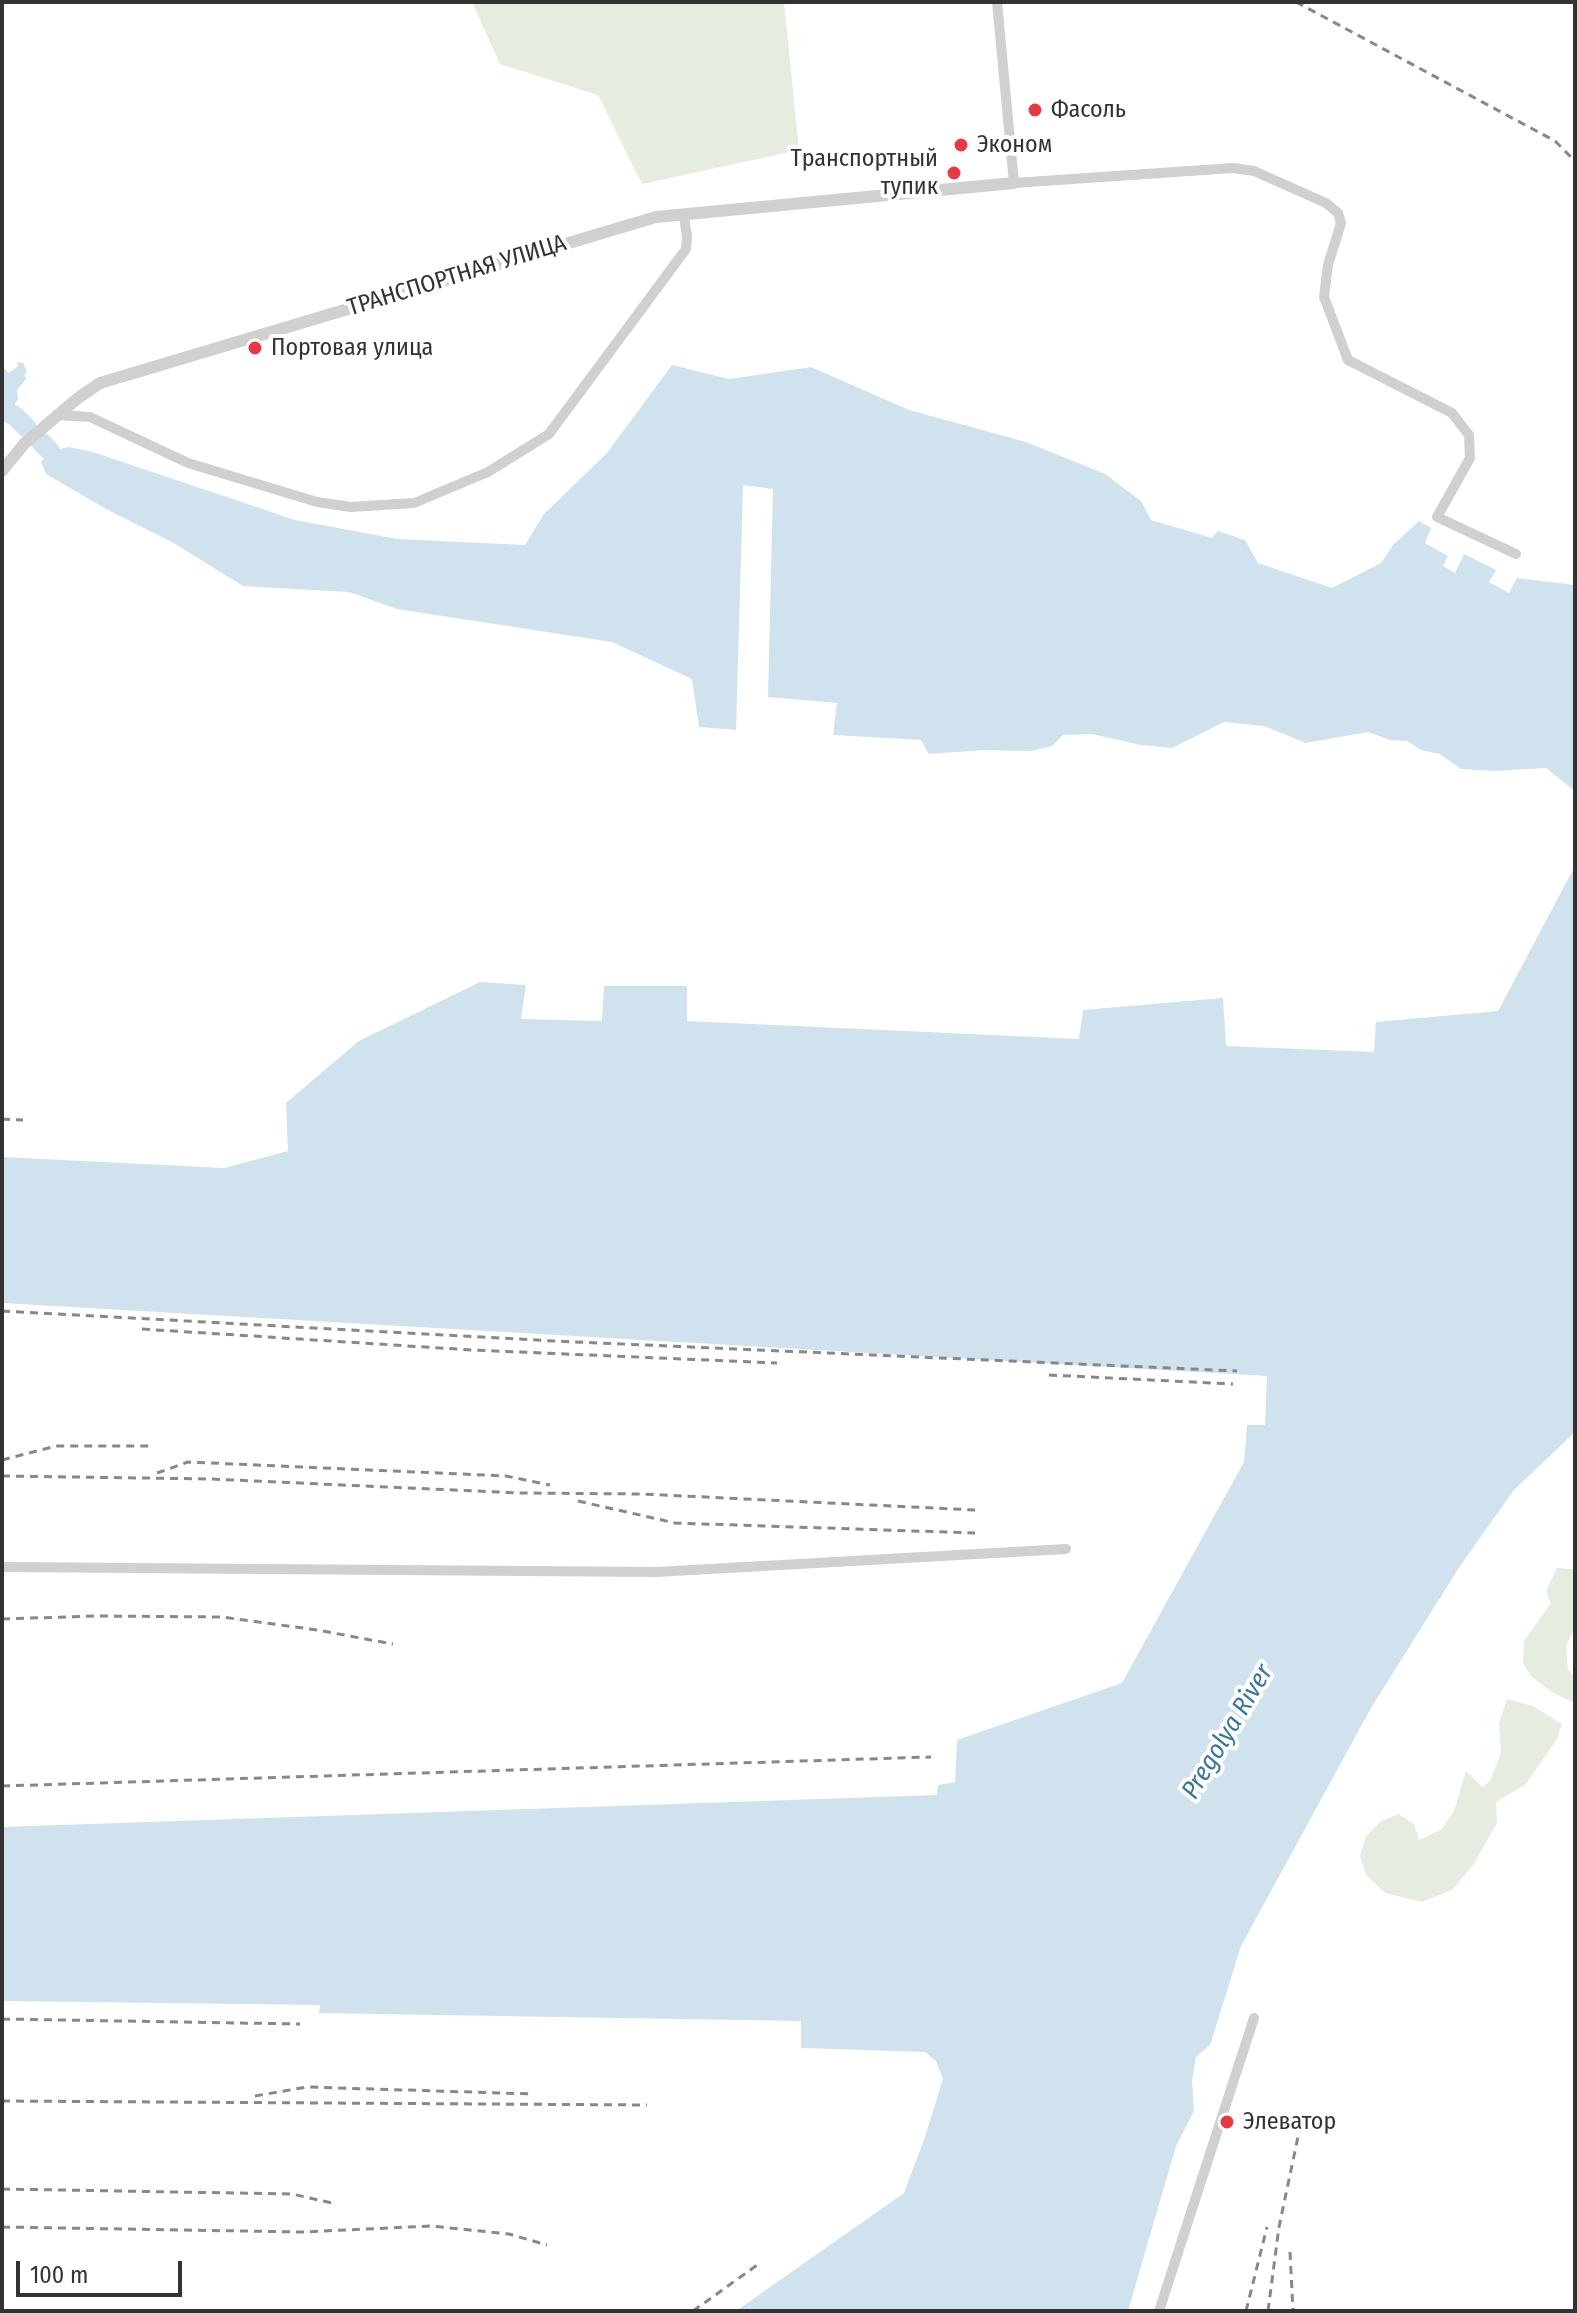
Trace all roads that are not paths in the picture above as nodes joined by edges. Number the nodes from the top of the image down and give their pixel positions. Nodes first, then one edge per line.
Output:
1 (997, 2) edge
2 (1014, 183) junction
3 (684, 216) junction
4 (56, 415) junction
5 (24, 444) junction
6 (2, 455) edge
7 (2, 471) edge
8 (1516, 554) dead end
9 (1066, 1549) dead end
10 (2, 1567) edge
11 (1254, 2018) dead end
12 (1159, 2311) edge

1 - 2 street
2 - 3 street, ТРАНСПОРТНАЯ УЛИЦА
2 - 8 street
3 - 4 street, ТРАНСПОРТНАЯ УЛИЦА
3 - 4 street
4 - 5 street, ТРАНСПОРТНАЯ УЛИЦА
5 - 6 street, ТРАНСПОРТНАЯ УЛИЦА
5 - 7 street, ТРАНСПОРТНАЯ УЛИЦА
9 - 10 street
11 - 12 street

